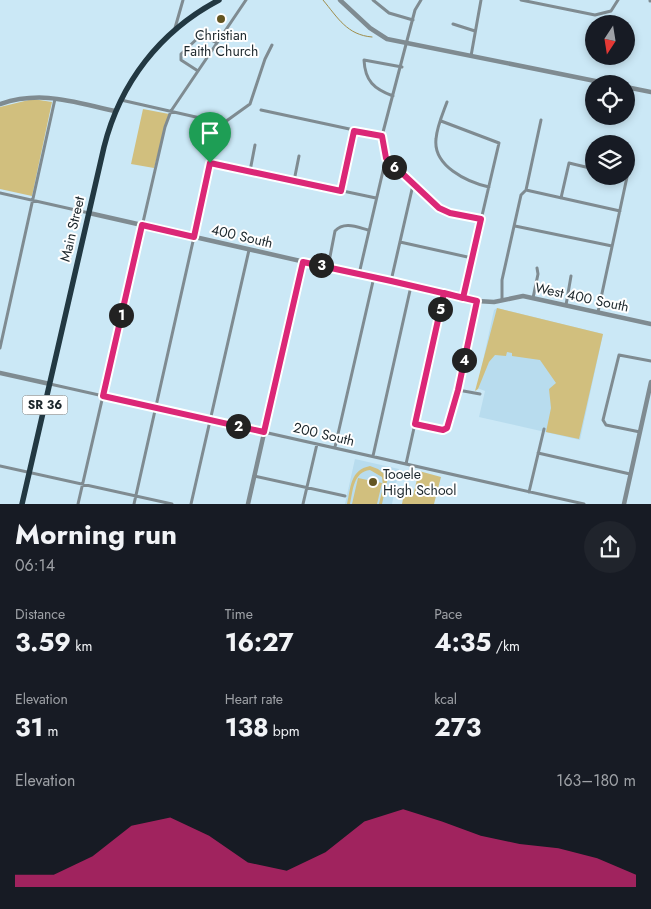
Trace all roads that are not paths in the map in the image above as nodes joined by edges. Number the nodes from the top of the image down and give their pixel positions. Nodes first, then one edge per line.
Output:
1 (183, 0) edge
2 (219, 0) edge
3 (246, 0) edge
4 (340, 0) edge
5 (372, 0) edge
6 (421, 0) edge
7 (481, 0) edge
8 (521, 0) edge
9 (618, 0) edge
10 (413, 20) junction
11 (453, 24) dead end
12 (175, 30) junction
13 (475, 31) junction
14 (216, 43) junction
15 (408, 43) junction
16 (272, 46) dead end
17 (471, 56) junction
18 (402, 67) junction
19 (198, 71) junction
20 (585, 79) edge
21 (635, 89) edge
22 (651, 92) edge
23 (393, 96) junction
24 (55, 99) junction
25 (120, 100) junction
26 (447, 102) dead end
27 (0, 104) edge
28 (261, 110) dead end
29 (114, 111) junction
30 (171, 111) junction
31 (541, 120) dead end
32 (441, 121) junction
33 (217, 126) junction
34 (354, 131) junction
35 (382, 136) junction
36 (255, 145) dead end
37 (299, 156) dead end
38 (386, 158) junction
39 (210, 163) junction
40 (585, 167) edge
41 (250, 171) junction
42 (294, 181) junction
43 (413, 184) junction
44 (626, 185) edge
45 (489, 187) junction
46 (526, 190) junction
47 (341, 191) junction
48 (0, 193) edge
49 (376, 198) junction
50 (561, 198) junction
51 (34, 201) junction
52 (620, 211) junction
53 (89, 213) junction
54 (481, 219) junction
55 (142, 225) junction
56 (514, 226) junction
57 (368, 230) junction
58 (194, 237) junction
59 (400, 242) junction
60 (612, 246) junction
61 (249, 250) junction
62 (472, 258) junction
63 (303, 262) junction
64 (328, 267) junction
65 (536, 268) dead end
66 (359, 274) junction
67 (571, 276) dead end
68 (374, 277) junction
69 (391, 281) junction
70 (411, 286) junction
71 (444, 293) junction
72 (463, 298) junction
73 (533, 298) junction
74 (502, 300) junction
75 (477, 301) junction
76 (566, 305) junction
77 (598, 312) junction
78 (651, 324) edge
79 (0, 348) edge
80 (651, 361) edge
81 (0, 373) edge
82 (651, 382) edge
83 (50, 384) junction
84 (458, 390) junction
85 (480, 394) dead end
86 (103, 396) junction
87 (156, 408) junction
88 (210, 420) junction
89 (415, 424) junction
90 (544, 429) dead end
91 (264, 432) junction
92 (640, 432) junction
93 (317, 444) junction
94 (335, 447) junction
95 (538, 453) junction
96 (373, 456) junction
97 (406, 464) junction
98 (0, 466) edge
99 (30, 472) junction
100 (630, 474) junction
101 (254, 476) junction
102 (83, 484) junction
103 (307, 487) junction
104 (529, 492) junction
105 (136, 496) junction
106 (345, 496) dead end
107 (22, 504) edge
108 (78, 504) edge
109 (134, 504) edge
110 (172, 504) edge
111 (191, 504) edge
112 (248, 504) edge
113 (303, 504) edge
114 (584, 504) edge
115 (624, 504) edge

1 - 12 street
2 - 12 highway, Main Street / SR 36
3 - 14 street
4 - 15 street
5 - 10 street
6 - 10 street
7 - 13 street
8 - 9 street
10 - 15 street
11 - 13 street
12 - 25 highway, Main Street / SR 36
13 - 17 street
14 - 19 street
14 - 19 street
15 - 17 street
15 - 18 street
16 - 33 street
17 - 20 street
18 - 23 street
18 - 23 street
19 - 30 street
21 - 22 street
23 - 35 street
24 - 27 street
24 - 29 street
24 - 51 street
25 - 29 highway, Main Street / SR 36
25 - 30 street
26 - 32 street
28 - 34 street
29 - 53 highway, Main Street / SR 36
30 - 33 street
30 - 55 street
31 - 46 street
32 - 45 street
32 - 45 street
33 - 39 street
34 - 35 street
34 - 47 street
35 - 38 street
36 - 41 street
37 - 42 street
38 - 43 street
38 - 49 street
39 - 41 street
39 - 58 street
40 - 50 street
41 - 42 street
42 - 47 street
43 - 54 street
43 - 59 street
44 - 52 street
45 - 54 street
46 - 50 street
46 - 56 street
47 - 49 street
48 - 51 street, 400 South
49 - 57 street
50 - 52 street
51 - 53 street, 400 South
51 - 79 street
52 - 60 street
53 - 55 street, 400 South
53 - 83 highway, Main Street / SR 36
54 - 62 street
55 - 58 street, 400 South
55 - 86 street
56 - 60 street
56 - 74 street
57 - 64 street
57 - 66 street
58 - 61 street, 400 South
58 - 87 street
59 - 62 street
59 - 69 street
60 - 77 street
61 - 63 street, 400 South
61 - 88 street
62 - 72 street
63 - 64 street, West 400 South
63 - 91 street
64 - 66 street, West 400 South
65 - 73 street
66 - 68 street, West 400 South
67 - 76 street
68 - 69 street, West 400 South
68 - 94 street
69 - 70 street, West 400 South
70 - 71 street, West 400 South
70 - 96 street
71 - 72 street, West 400 South
71 - 89 street
72 - 75 street, West 400 South
73 - 74 street, West 400 South
73 - 76 street, West 400 South
74 - 75 street, West 400 South
75 - 84 street
76 - 77 street, West 400 South
77 - 78 street, West 400 South
80 - 92 street
81 - 83 street, 200 South
82 - 92 street
83 - 86 street, 200 South
83 - 99 highway, Main Street / SR 36
84 - 85 street
84 - 89 street
86 - 87 street, 200 South
86 - 102 street
87 - 88 street, 200 South
87 - 105 street
88 - 91 street, 200 South
88 - 111 street
89 - 97 street
90 - 95 street
91 - 93 street, 200 South
91 - 101 street
92 - 100 street
93 - 94 street, 200 South
93 - 103 street
94 - 96 street, 200 South
95 - 100 street
95 - 104 street
96 - 97 street, 200 South
97 - 104 street, 200 South
98 - 99 street
99 - 102 street
99 - 107 highway, Main Street / SR 36
100 - 115 street
101 - 103 street
101 - 112 street
102 - 105 street
102 - 108 street
103 - 106 street
103 - 113 street
104 - 114 street, 200 South
105 - 109 street
105 - 110 street

